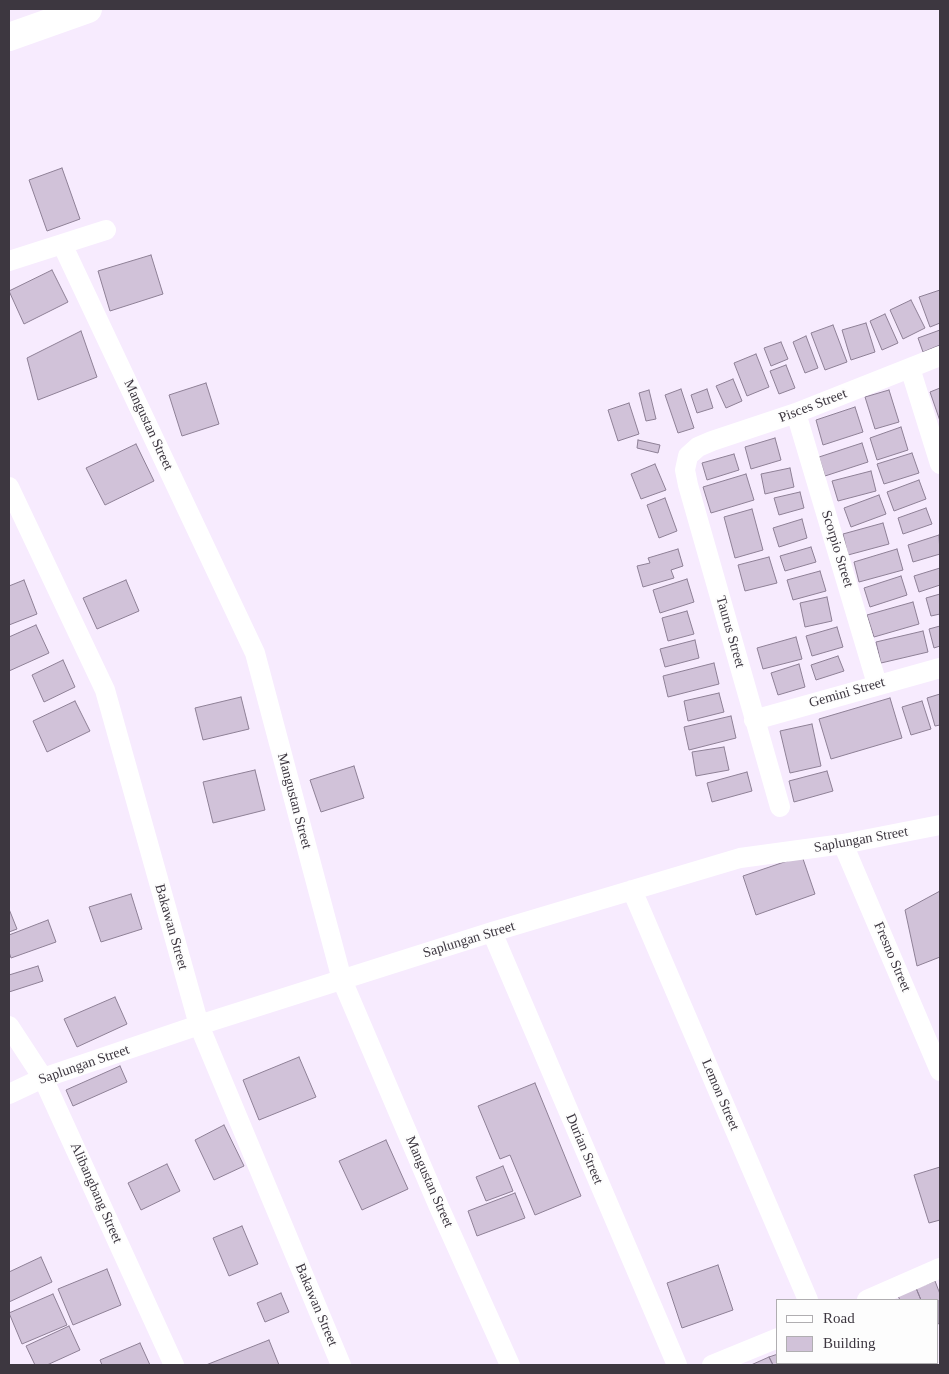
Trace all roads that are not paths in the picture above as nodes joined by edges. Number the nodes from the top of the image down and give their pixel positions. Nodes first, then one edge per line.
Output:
1 (88, 9) edge
2 (9, 38) edge
3 (106, 230) dead end
4 (62, 244) junction
5 (9, 262) edge
6 (940, 356) edge
7 (910, 368) junction
8 (796, 413) junction
9 (688, 456) joint
10 (940, 464) edge
11 (9, 487) edge
12 (940, 668) edge
13 (877, 684) junction
14 (754, 720) junction
15 (780, 807) dead end
16 (940, 825) edge
17 (843, 844) junction
18 (632, 890) junction
19 (492, 932) junction
20 (342, 980) junction
21 (199, 1025) junction
22 (9, 1026) edge
23 (940, 1071) edge
24 (43, 1078) junction
25 (9, 1094) edge
26 (940, 1268) edge
27 (808, 1299) edge
28 (868, 1299) edge
29 (776, 1339) edge
30 (174, 1365) edge
31 (341, 1365) edge
32 (510, 1365) edge
33 (677, 1365) edge
34 (712, 1365) edge

1 - 2 main road
3 - 4 street
4 - 5 street
4 - 20 street, Mangustan Street
6 - 7 street, Pisces Street
7 - 8 street, Pisces Street
7 - 10 street
8 - 9 street, Pisces Street
8 - 13 street, Scorpio Street
9 - 14 street, Taurus Street
11 - 21 street, Bakawan Street
12 - 13 street, Gemini Street
13 - 14 street, Gemini Street
14 - 15 street, Taurus Street
16 - 17 street, Saplungan Street
17 - 18 street, Saplungan Street
17 - 23 street, Fresno Street
18 - 19 street, Saplungan Street
18 - 27 street, Lemon Street
19 - 20 street, Saplungan Street
19 - 33 street, Durian Street
20 - 21 street, Saplungan Street
20 - 32 street, Mangustan Street
21 - 24 street, Saplungan Street
21 - 31 street, Bakawan Street
22 - 24 street, Alibangbang Street
24 - 25 street, Saplungan Street
24 - 30 street, Alibangbang Street
26 - 28 street
29 - 34 street

